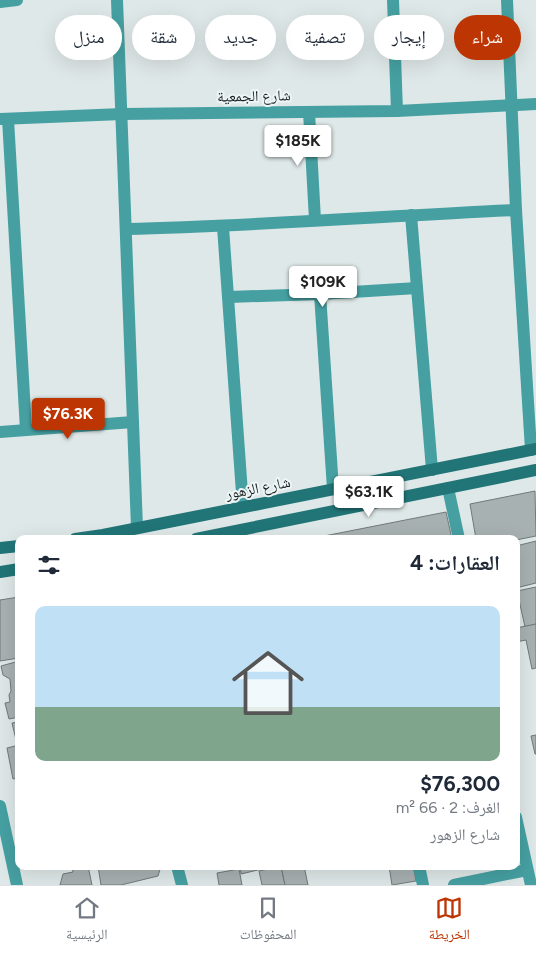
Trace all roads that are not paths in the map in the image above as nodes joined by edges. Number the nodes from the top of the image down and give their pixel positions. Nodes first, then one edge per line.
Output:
1 (18, 0) edge
2 (117, 0) edge
3 (393, 0) edge
4 (507, 0) edge
5 (0, 2) edge
6 (536, 104) edge
7 (512, 106) junction
8 (398, 111) junction
9 (309, 112) junction
10 (122, 114) junction
11 (4, 119) edge
12 (516, 210) junction
13 (411, 214) junction
14 (315, 220) junction
15 (223, 227) junction
16 (126, 229) junction
17 (417, 288) junction
18 (320, 294) junction
19 (229, 296) junction
20 (133, 422) junction
21 (26, 430) junction
22 (0, 432) edge
23 (534, 449) edge
24 (432, 470) junction
25 (536, 470) edge
26 (448, 488) junction
27 (333, 489) junction
28 (243, 507) junction
29 (225, 511) junction
30 (137, 528) junction
31 (229, 532) junction
32 (98, 535) edge
33 (215, 535) edge
34 (457, 535) edge
35 (15, 546) edge
36 (0, 548) edge
37 (15, 570) edge
38 (0, 572) edge
39 (0, 806) edge
40 (520, 836) edge
41 (178, 870) edge
42 (420, 870) edge
43 (527, 870) junction
44 (18, 885) edge
45 (182, 885) edge
46 (423, 885) edge
47 (454, 885) edge
48 (531, 885) edge

1 - 5 street
2 - 10 street
3 - 8 street
4 - 7 street
6 - 7 street, شارع الجمعية
7 - 8 street, شارع الجمعية
7 - 12 street
8 - 9 street, شارع الجمعية
9 - 10 street, شارع الجمعية
9 - 14 street
10 - 11 street, شارع الجمعية
10 - 16 street
11 - 21 street
12 - 13 street
12 - 23 street
13 - 14 street
13 - 17 street
14 - 15 street
15 - 16 street
15 - 19 street
16 - 20 street
17 - 18 street
17 - 24 street
18 - 19 street
18 - 27 street
19 - 28 street
20 - 21 street
20 - 30 street
21 - 22 street
23 - 24 main road, شارع الزهور
24 - 27 main road, شارع الزهور
25 - 26 main road
26 - 31 main road
26 - 34 street
27 - 28 main road, شارع الزهور
28 - 29 main road, شارع الزهور
29 - 30 main road, شارع الزهور
29 - 31 main road
30 - 32 main road, شارع الزهور
31 - 33 main road
35 - 36 main road
37 - 38 main road
39 - 44 street
40 - 43 street
41 - 45 street
42 - 46 street
43 - 47 street
43 - 48 street

